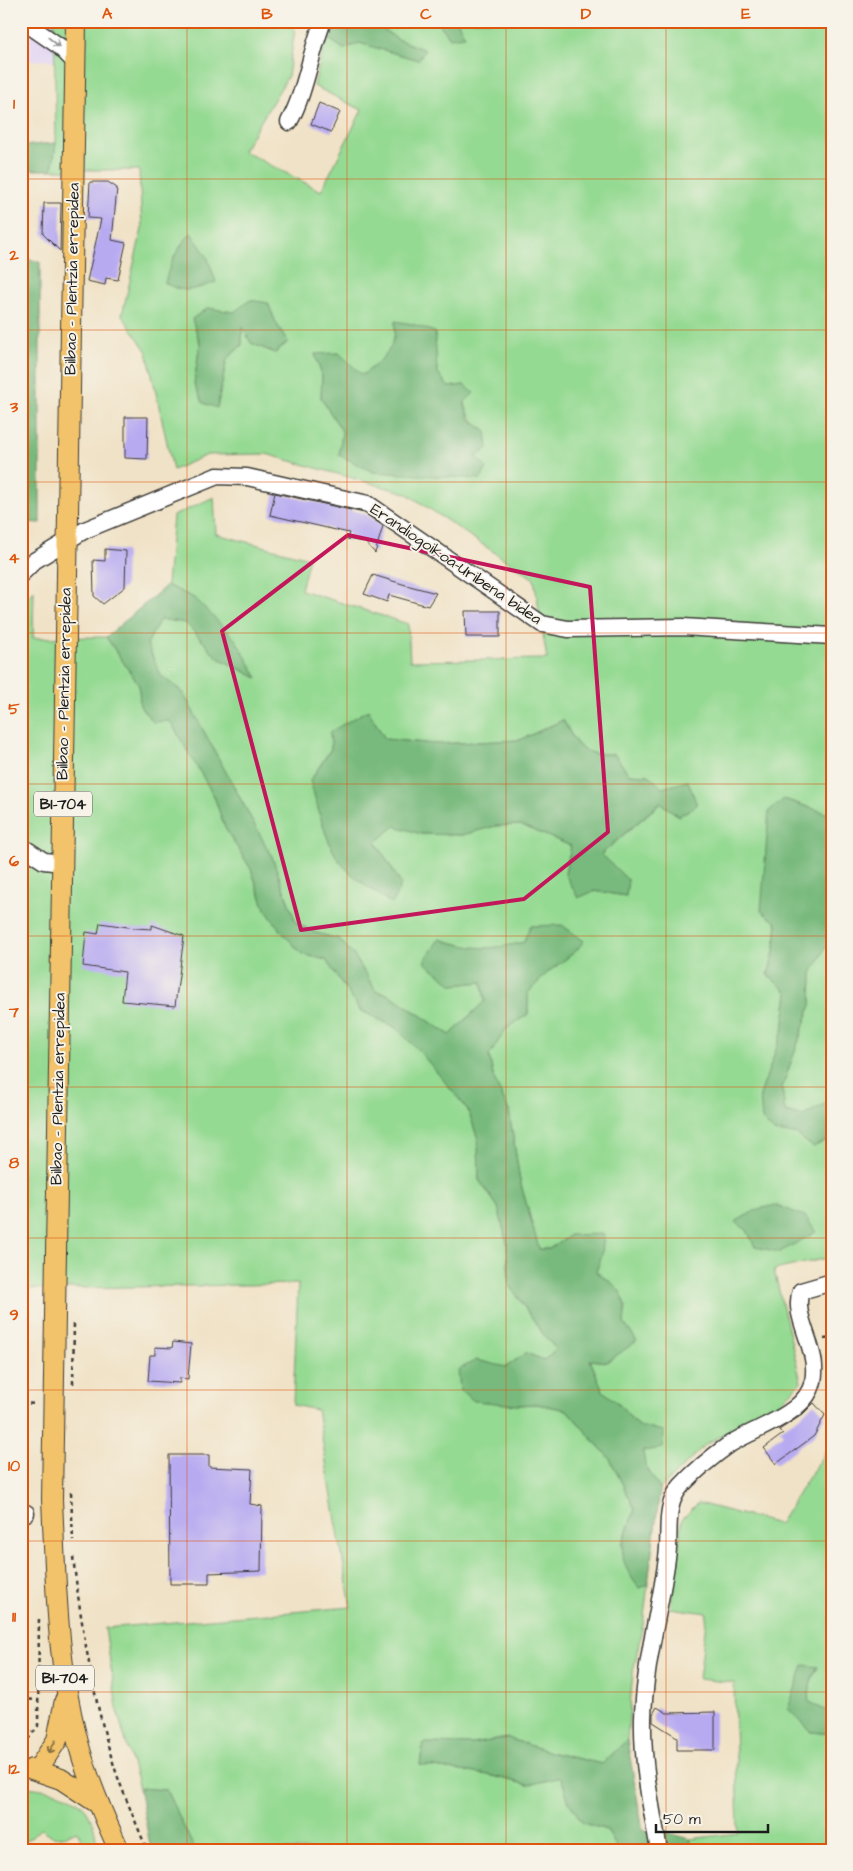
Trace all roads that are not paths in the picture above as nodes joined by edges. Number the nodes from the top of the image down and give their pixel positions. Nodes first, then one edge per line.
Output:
1 (76, 21) edge
2 (323, 21) edge
3 (30, 26) dead end
4 (75, 62) junction
5 (289, 122) dead end
6 (66, 542) junction
7 (21, 574) edge
8 (832, 636) edge
9 (21, 846) edge
10 (62, 863) junction
11 (832, 1282) edge
12 (67, 1688) junction
13 (85, 1768) junction
14 (30, 1769) edge
15 (99, 1804) junction
16 (119, 1850) edge
17 (659, 1850) edge

1 - 4 main road, Bilbao - Plentzia errepidea / BI-704
2 - 5 street
3 -> 4 street
4 - 6 main road, Bilbao - Plentzia errepidea / BI-704
6 - 7 street, Erandiogoikoa-Uribena bidea
6 - 8 street, Erandiogoikoa-Uribena bidea
6 - 10 main road, Bilbao - Plentzia errepidea / BI-704
9 - 10 street
10 - 12 main road, Bilbao - Plentzia errepidea / BI-704
11 - 17 street
12 - 13 main road, BI-704
12 -> 14 main road
13 - 14 main road
13 - 15 main road
14 - 15 main road
15 - 16 main road

